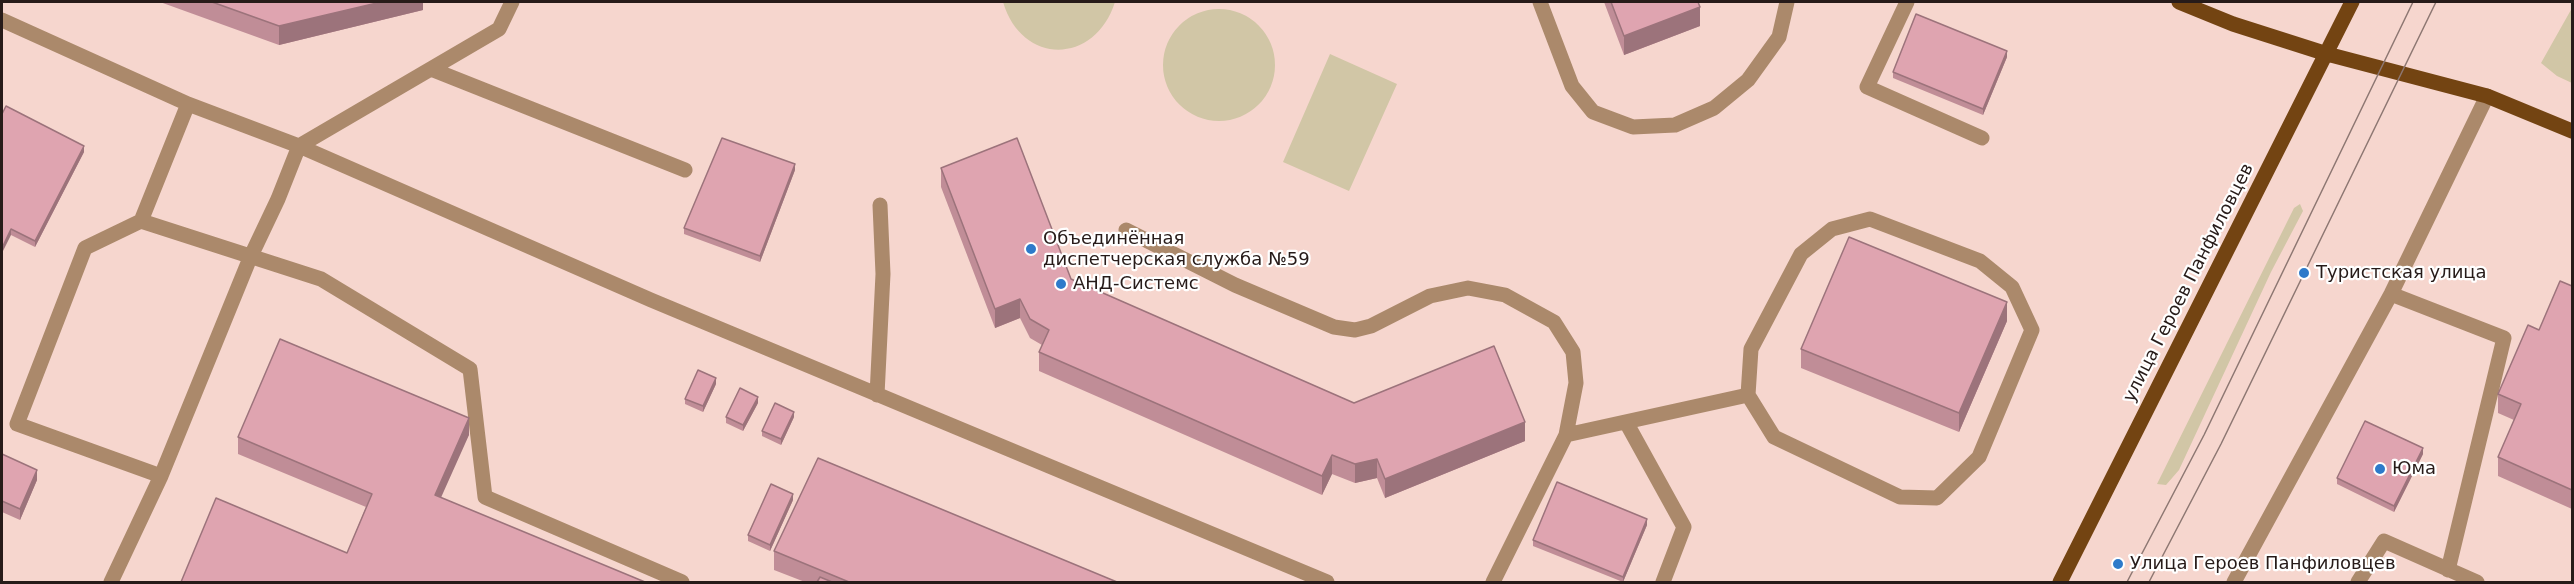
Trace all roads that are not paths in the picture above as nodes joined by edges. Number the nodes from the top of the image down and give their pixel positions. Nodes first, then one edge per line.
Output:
1 (512, 2) edge
2 (1540, 2) edge
3 (1787, 2) edge
4 (1907, 2) edge
5 (2179, 2) edge
6 (2352, 2) edge
7 (2, 20) edge
8 (2327, 54) junction
9 (431, 69) junction
10 (2487, 96) junction
11 (188, 104) junction
12 (2572, 131) edge
13 (1982, 138) dead end
14 (299, 146) junction
15 (685, 170) dead end
16 (880, 205) dead end
17 (141, 221) junction
18 (1126, 230) dead end
19 (250, 258) junction
20 (2391, 294) junction
21 (878, 395) junction
22 (1748, 395) junction
23 (1626, 422) junction
24 (1566, 435) junction
25 (160, 477) junction
26 (2448, 570) junction
27 (111, 582) edge
28 (682, 582) edge
29 (1327, 582) edge
30 (1493, 582) edge
31 (1663, 582) edge
32 (2060, 582) edge
33 (2234, 582) edge
34 (2358, 582) edge
35 (2477, 582) edge

1 - 9 street
2 - 3 street
4 - 13 street
5 - 8 main road
6 - 8 main road, улица Героев Панфиловцев
7 - 11 street
8 - 10 main road
8 - 32 main road, улица Героев Панфиловцев
9 - 14 street
9 - 15 street
10 - 12 main road
10 - 20 street
11 - 14 street
11 - 17 street
14 - 19 street
14 - 21 street
16 - 21 street
17 - 19 street
17 - 25 street
18 - 24 street
19 - 25 street
19 - 28 street
20 - 26 street
20 - 33 street
21 - 29 street
22 - 22 street
22 - 23 street
23 - 24 street
23 - 31 street
24 - 30 street
25 - 27 street
26 - 34 street
26 - 35 street

